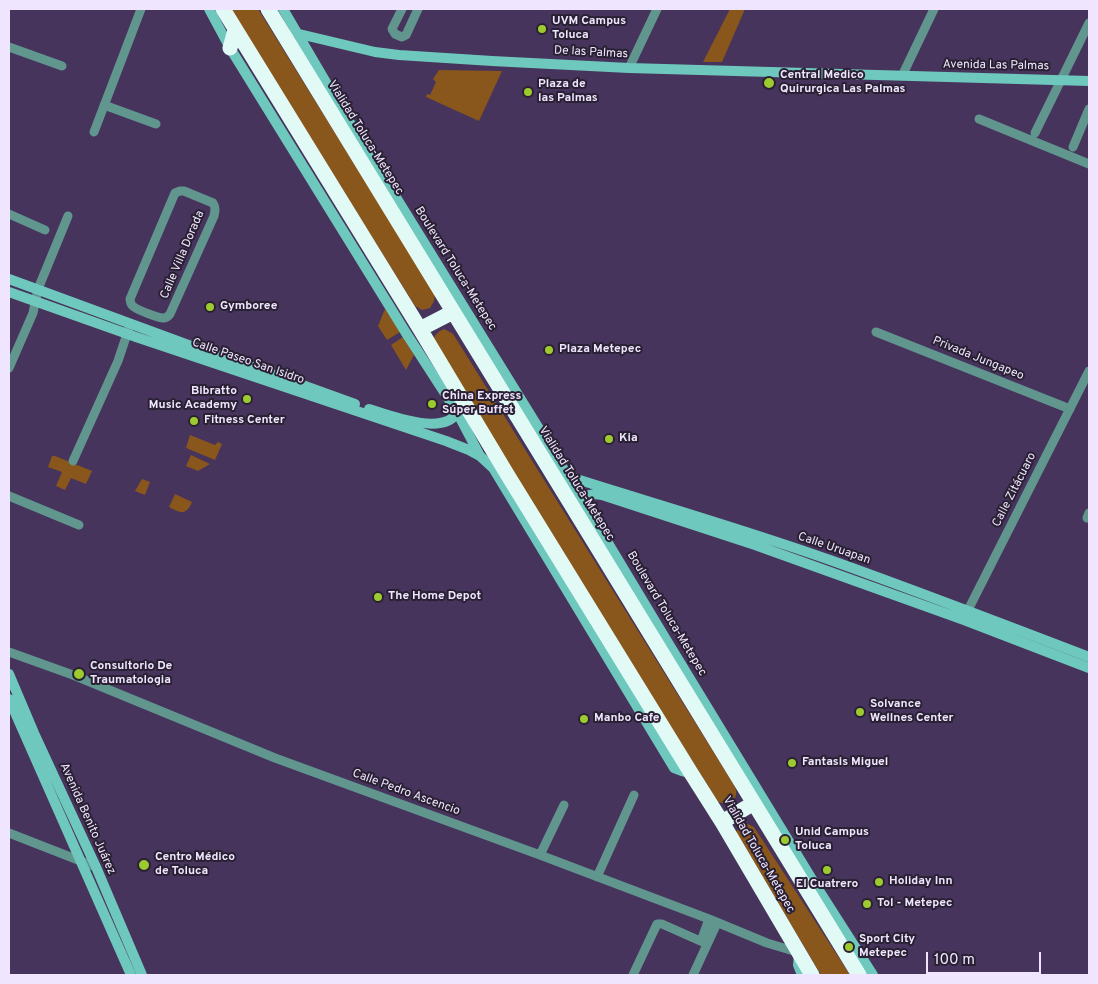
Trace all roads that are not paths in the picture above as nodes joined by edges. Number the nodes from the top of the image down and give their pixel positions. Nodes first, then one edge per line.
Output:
1 (141, 9) edge
2 (219, 9) edge
3 (268, 9) edge
4 (283, 9) edge
5 (402, 9) edge
6 (418, 9) edge
7 (657, 9) edge
8 (934, 9) edge
9 (1089, 23) edge
10 (236, 30) junction
11 (281, 31) junction
12 (298, 34) junction
13 (9, 47) edge
14 (230, 48) junction
15 (301, 53) junction
16 (62, 66) dead end
17 (629, 68) junction
18 (902, 76) junction
19 (1061, 80) junction
20 (1089, 81) edge
21 (104, 105) junction
22 (1089, 109) edge
23 (347, 118) junction
24 (979, 119) dead end
25 (156, 124) dead end
26 (94, 132) dead end
27 (1035, 133) dead end
28 (348, 139) junction
29 (1073, 147) dead end
30 (1089, 164) edge
31 (9, 214) edge
32 (68, 216) dead end
33 (45, 230) dead end
34 (9, 279) edge
35 (38, 289) junction
36 (9, 292) edge
37 (448, 293) junction
38 (35, 301) junction
39 (82, 311) junction
40 (144, 312) junction
41 (454, 312) junction
42 (420, 329) junction
43 (133, 331) junction
44 (876, 332) dead end
45 (9, 368) edge
46 (1089, 371) edge
47 (458, 393) junction
48 (1070, 409) junction
49 (459, 416) junction
50 (478, 424) junction
51 (480, 456) junction
52 (73, 461) dead end
53 (493, 468) junction
54 (507, 474) junction
55 (567, 476) junction
56 (9, 496) edge
57 (580, 497) junction
58 (79, 525) dead end
59 (595, 533) junction
60 (966, 615) junction
61 (9, 652) edge
62 (1089, 657) edge
63 (1089, 668) edge
64 (9, 674) edge
65 (9, 699) edge
66 (691, 773) junction
67 (634, 795) dead end
68 (754, 803) junction
69 (564, 805) dead end
70 (722, 822) junction
71 (9, 833) edge
72 (540, 855) junction
73 (80, 861) junction
74 (96, 867) junction
75 (597, 878) junction
76 (818, 898) junction
77 (713, 921) junction
78 (704, 942) junction
79 (798, 953) junction
80 (131, 975) edge
81 (142, 975) edge
82 (633, 975) edge
83 (693, 975) edge
84 (802, 975) edge
85 (812, 975) edge
86 (859, 975) edge
87 (874, 975) edge

1 - 21 street
2 - 10 highway, Vialidad Toluca-Metepec
2 - 14 main road
3 - 11 highway, Vialidad Toluca-Metepec
4 - 12 main road, Boulevard Toluca-Metepec
5 - 6 street
7 - 17 street
8 - 18 street
9 - 19 street
10 - 14 highway
10 - 42 highway, Vialidad Toluca-Metepec
11 - 12 main road, De las Palmas
11 - 15 highway, Vialidad Toluca-Metepec
12 - 15 main road, Boulevard Toluca-Metepec
12 - 17 main road, De las Palmas
13 - 16 street
14 - 49 main road
15 - 23 main road, Boulevard Toluca-Metepec
15 - 28 highway, Vialidad Toluca-Metepec
17 - 18 main road, De las Palmas
18 - 19 main road, Avenida Las Palmas
19 - 20 main road, Avenida Las Palmas
19 - 27 street
21 - 25 street
21 - 26 street
22 - 29 street
23 - 28 highway
23 - 37 main road, Boulevard Toluca-Metepec
24 - 30 street
28 - 37 highway, Vialidad Toluca-Metepec
31 - 33 street
32 - 35 street
34 - 35 main road, Calle Paseo San Isidro
35 - 38 street
35 - 39 main road, Calle Paseo San Isidro
36 - 38 main road, Calle Paseo San Isidro
37 - 41 highway, Vialidad Toluca-Metepec
37 - 55 main road, Boulevard Toluca-Metepec
38 - 39 main road, Calle Paseo San Isidro
38 - 45 street
39 - 43 main road, Calle Paseo San Isidro
40 - 40 street, Calle Villa Dorada
40 - 43 street
41 - 42 highway
41 - 59 highway, Vialidad Toluca-Metepec
42 - 47 highway, Vialidad Toluca-Metepec
43 - 49 main road, Calle Paseo San Isidro
43 - 51 main road, Calle Paseo San Isidro
43 - 52 street
44 - 48 street, Privada Jungapeo
46 - 48 street, Calle Zitácuaro
47 - 49 highway
47 - 50 highway, Vialidad Toluca-Metepec
48 - 60 street, Calle Zitácuaro
49 - 50 highway
49 - 51 main road
50 - 54 highway, Vialidad Toluca-Metepec
51 - 53 main road
53 - 54 highway
53 - 66 main road
54 - 66 highway, Vialidad Toluca-Metepec
55 - 57 main road, Boulevard Toluca-Metepec
55 - 60 main road, Calle Uruapan
56 - 58 street
57 - 59 main road, Boulevard Toluca-Metepec
57 - 60 main road, Calle Uruapan
59 - 68 highway, Vialidad Toluca-Metepec
59 - 76 main road, Boulevard Toluca-Metepec
60 - 62 main road, Calle Uruapan
60 - 63 main road, Calle Uruapan
61 - 72 street, Calle Pedro Ascencio
64 - 74 main road, Avenida Benito Juárez
65 - 73 main road, Avenida Benito Juárez
66 - 70 highway, Vialidad Toluca-Metepec
67 - 75 street
68 - 70 highway
68 - 76 highway, Vialidad Toluca-Metepec
69 - 72 street
70 - 79 highway, Vialidad Toluca-Metepec
71 - 73 street
72 - 75 street, Calle Pedro Ascencio
73 - 74 street
73 - 80 main road, Avenida Benito Juárez
74 - 81 main road, Avenida Benito Juárez
75 - 77 street, Calle Pedro Ascencio
76 - 86 highway, Vialidad Toluca-Metepec
76 - 87 main road, Boulevard Toluca-Metepec
77 - 78 street
77 - 79 street, Calle Pedro Ascencio
78 - 82 street
78 - 83 street
79 - 84 main road
79 - 85 highway, Vialidad Toluca-Metepec

